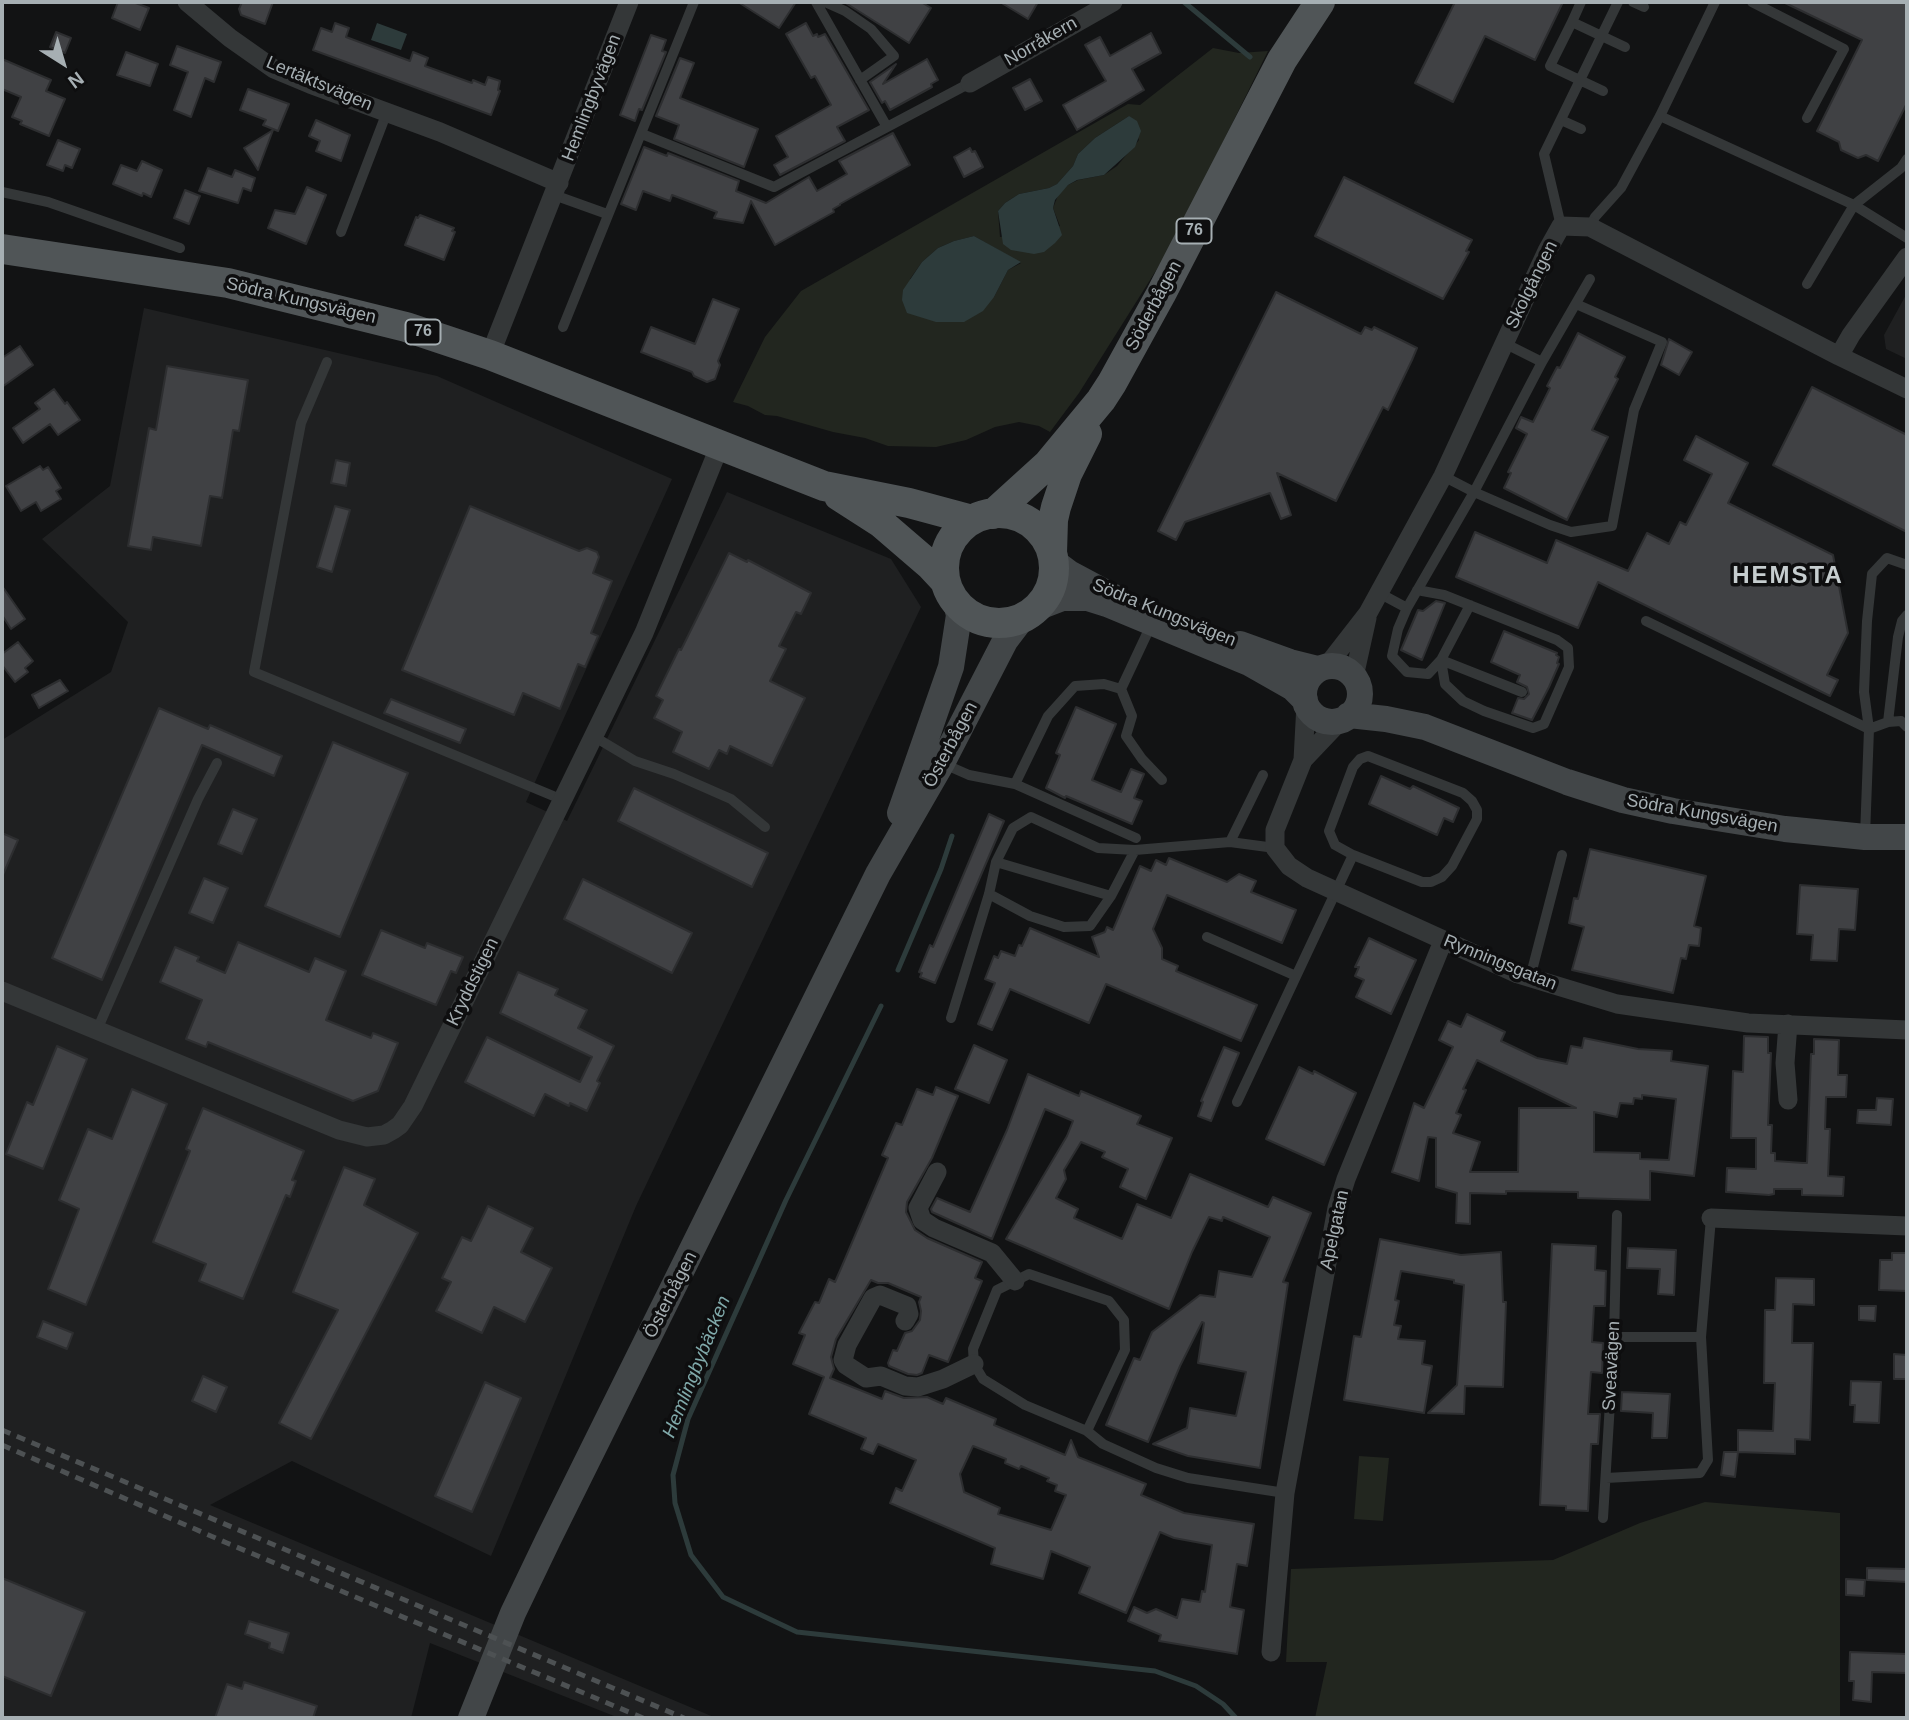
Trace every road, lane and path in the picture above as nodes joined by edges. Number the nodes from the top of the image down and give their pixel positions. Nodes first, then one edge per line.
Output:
1 (187, 2) edge
2 (629, 2) edge
3 (694, 2) edge
4 (816, 2) edge
5 (825, 2) edge
6 (1113, 2) edge
7 (1302, 2) edge
8 (1320, 2) edge
9 (1581, 2) edge
10 (1618, 2) edge
11 (1633, 2) edge
12 (1715, 2) edge
13 (1752, 2) edge
14 (1644, 7) dead end
15 (1572, 22) junction
16 (1602, 36) junction
17 (1625, 47) dead end
18 (1282, 60) junction
19 (860, 80) junction
20 (1580, 80) junction
21 (970, 83) joint
22 (1602, 91) dead end
23 (387, 112) junction
24 (1660, 116) junction
25 (1807, 118) dead end
26 (1561, 120) junction
27 (887, 127) junction
28 (1581, 130) dead end
29 (642, 134) junction
30 (1907, 159) edge
31 (556, 189) junction
32 (2, 192) edge
33 (1854, 205) junction
34 (607, 214) junction
35 (1561, 226) junction
36 (1590, 227) junction
37 (341, 232) dead end
38 (1907, 237) edge
39 (180, 248) dead end
40 (2, 249) edge
41 (1907, 257) edge
42 (1590, 279) dead end
43 (1807, 284) dead end
44 (1576, 303) junction
45 (562, 327) dead end
46 (1504, 343) junction
47 (491, 355) junction
48 (1839, 356) junction
49 (327, 362) dead end
50 (1542, 362) junction
51 (1907, 389) edge
52 (1101, 400) junction
53 (720, 445) junction
54 (1443, 476) junction
55 (824, 486) junction
56 (1474, 492) junction
57 (983, 517) junction
58 (1053, 557) junction
59 (1907, 565) edge
60 (950, 590) junction
61 (1417, 590) junction
62 (1379, 593) junction
63 (1470, 605) junction
64 (1408, 608) junction
65 (1030, 612) junction
66 (1368, 613) junction
67 (1907, 615) edge
68 (1646, 621) dead end
69 (1153, 622) junction
70 (1441, 660) junction
71 (1322, 668) junction
72 (1356, 680) junction
73 (1121, 689) junction
74 (1522, 692) dead end
75 (1306, 702) junction
76 (1345, 718) junction
77 (1888, 722) junction
78 (1425, 727) junction
79 (1907, 727) edge
80 (1870, 729) junction
81 (593, 736) junction
82 (1303, 760) junction
83 (217, 763) dead end
84 (942, 763) junction
85 (1263, 775) dead end
86 (1162, 780) dead end
87 (1015, 784) junction
88 (563, 800) junction
89 (765, 827) dead end
90 (1865, 837) junction
91 (1907, 837) edge
92 (1136, 838) dead end
93 (1230, 842) junction
94 (1275, 848) junction
95 (1135, 850) junction
96 (1353, 855) junction
97 (1562, 855) dead end
98 (996, 862) junction
99 (878, 874) junction
100 (1335, 891) junction
101 (989, 894) junction
102 (1111, 896) junction
103 (1207, 937) dead end
104 (1443, 941) junction
105 (1296, 976) junction
106 (1530, 978) junction
107 (2, 991) edge
108 (951, 1018) dead end
109 (1788, 1024) junction
110 (97, 1030) junction
111 (1907, 1030) edge
112 (1788, 1100) dead end
113 (1237, 1102) dead end
114 (937, 1172) dead end
115 (1617, 1215) dead end
116 (1711, 1218) joint
117 (1907, 1226) edge
118 (1015, 1281) junction
119 (905, 1321) dead end
120 (1614, 1336) junction
121 (1701, 1337) junction
122 (974, 1364) junction
123 (1087, 1431) junction
124 (1606, 1478) junction
125 (1285, 1493) junction
126 (1604, 1518) dead end
127 (1271, 1652) dead end
128 (471, 1718) edge

1 - 23 street, Lertäktsvägen
2 - 31 street, Hemlingbyvägen
3 - 29 lane
4 - 19 lane
5 - 19 lane
6 - 21 street, Norråkern
7 - 18 main road, Söderbågen / 76
8 - 18 main road, Söderbågen / 76
9 - 15 lane
10 - 16 lane
11 - 14 lane
12 - 24 lane
13 - 25 lane
15 - 16 lane
15 - 20 lane
16 - 17 lane
16 - 20 lane
18 - 52 main road, Söderbågen / 76
19 - 27 lane
20 - 22 lane
20 - 26 lane
21 - 27 lane
23 - 31 street, Lertäktsvägen
23 - 37 lane, Lertäktsvägen
24 - 33 lane
24 - 36 lane
26 - 28 lane
26 - 35 lane
27 - 29 lane
29 - 34 lane
30 - 33 lane
31 - 34 lane
31 - 47 street, Hemlingbyvägen
32 - 39 lane
33 - 38 lane
33 - 43 lane
34 - 45 lane
35 - 36 street, Skolgången
35 - 46 street, Skolgången
36 - 48 street, Skolgången
40 - 47 main road, Södra Kungsvägen / 76
41 - 48 street
42 - 44 lane
44 - 50 lane
44 - 56 lane
46 - 50 lane
46 - 54 street, Skolgången
47 - 53 main road, Södra Kungsvägen / 76
48 - 51 street, Skolgången
49 - 88 lane
50 - 56 lane
52 - 57 main road, Söderbågen / 76
52 - 58 main road, Söderbågen / 76
53 - 55 main road, Södra Kungsvägen / 76
53 - 81 street, Kryddstigen
54 - 56 lane
54 - 62 street, Skolgången
55 - 57 main road, Södra Kungsvägen / 76
55 - 60 main road, Södra Kungsvägen / 76
56 - 61 lane
57 - 58 main road
57 - 60 main road
58 - 65 main road
58 - 71 main road, Södra Kungsvägen
59 - 80 lane
60 - 65 main road
60 - 99 main road, Österbågen
61 - 63 lane
61 - 64 lane
62 - 64 lane
62 - 66 street, Skolgången
63 - 70 lane
63 - 70 lane
64 - 70 lane
65 - 69 main road, Södra Kungsvägen
65 - 84 main road, Österbågen
66 - 71 street, Skolgången
66 - 72 street, Skolgången
67 - 77 lane
68 - 80 lane
69 - 73 lane
69 - 75 main road, Södra Kungsvägen
70 - 74 lane
71 - 72 main road
71 - 75 main road
72 - 76 main road
72 - 78 main road, Södra Kungsvägen
73 - 86 lane
73 - 87 lane
75 - 76 main road
75 - 82 street
76 - 78 main road, Södra Kungsvägen
76 - 82 street
77 - 79 lane
77 - 80 lane
78 - 90 main road, Södra Kungsvägen
80 - 90 lane
81 - 88 street, Kryddstigen
81 - 89 lane
82 - 94 street
83 - 110 lane
84 - 87 lane
84 - 99 main road, Österbågen
85 - 93 lane
87 - 92 lane
88 - 110 street, Kryddstigen
90 - 91 main road, Södra Kungsvägen
93 - 94 lane
93 - 95 lane
94 - 100 street, Rynningsgatan
95 - 98 lane
95 - 102 lane
96 - 96 lane
96 - 100 lane
97 - 106 lane
98 - 101 lane
98 - 102 lane
99 - 128 main road, Österbågen
100 - 104 street, Rynningsgatan
100 - 105 lane
101 - 102 lane
101 - 108 lane
103 - 105 lane
104 - 106 street, Rynningsgatan
104 - 125 street, Apelgatan
105 - 113 lane
106 - 109 street, Rynningsgatan
107 - 110 street, Kryddstigen
109 - 111 street, Rynningsgatan
109 - 112 street
114 - 118 street
115 - 120 lane, Sveavägen
116 - 117 street
116 - 121 lane
118 - 122 lane
118 - 123 lane
119 - 122 street
120 - 121 lane
120 - 124 lane, Sveavägen
121 - 124 lane
122 - 123 lane
123 - 125 lane
124 - 126 lane, Sveavägen
125 - 127 street, Apelgatan

